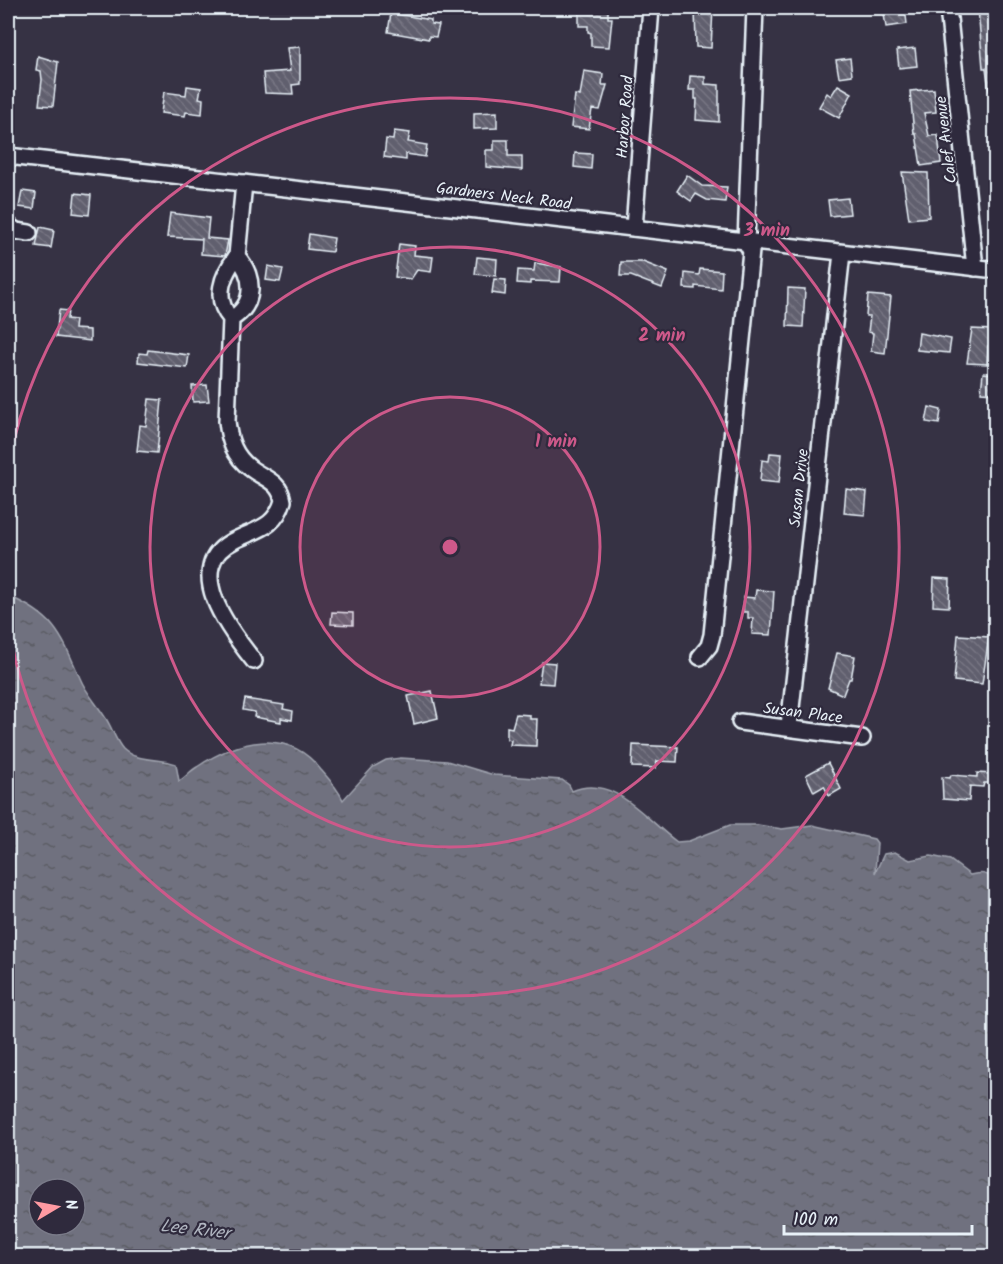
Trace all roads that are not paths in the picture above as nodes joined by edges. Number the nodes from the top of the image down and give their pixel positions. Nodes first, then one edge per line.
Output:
1 (651, 8) edge
2 (755, 8) edge
3 (948, 8) edge
4 (8, 156) edge
5 (244, 183) junction
6 (8, 225) edge
7 (634, 228) junction
8 (29, 233) dead end
9 (746, 242) junction
10 (842, 253) junction
11 (237, 256) junction
12 (975, 268) junction
13 (996, 270) edge
14 (231, 319) junction
15 (700, 657) dead end
16 (254, 661) dead end
17 (740, 722) dead end
18 (789, 726) junction
19 (862, 738) dead end

1 - 7 street, Harbor Road
2 - 9 street
3 - 12 street, Calef Avenue
4 - 5 street, Gardners Neck Road
5 - 7 street, Gardners Neck Road
5 - 11 street
6 - 8 street
7 - 9 street, Gardners Neck Road
9 - 10 street, Gardners Neck Road
9 - 15 street
10 - 12 street, Gardners Neck Road
10 - 18 street, Susan Drive
11 - 14 street
11 - 14 street
12 - 13 street, Gardners Neck Road
14 - 16 street
17 - 18 street, Susan Place
18 - 19 street, Susan Place

